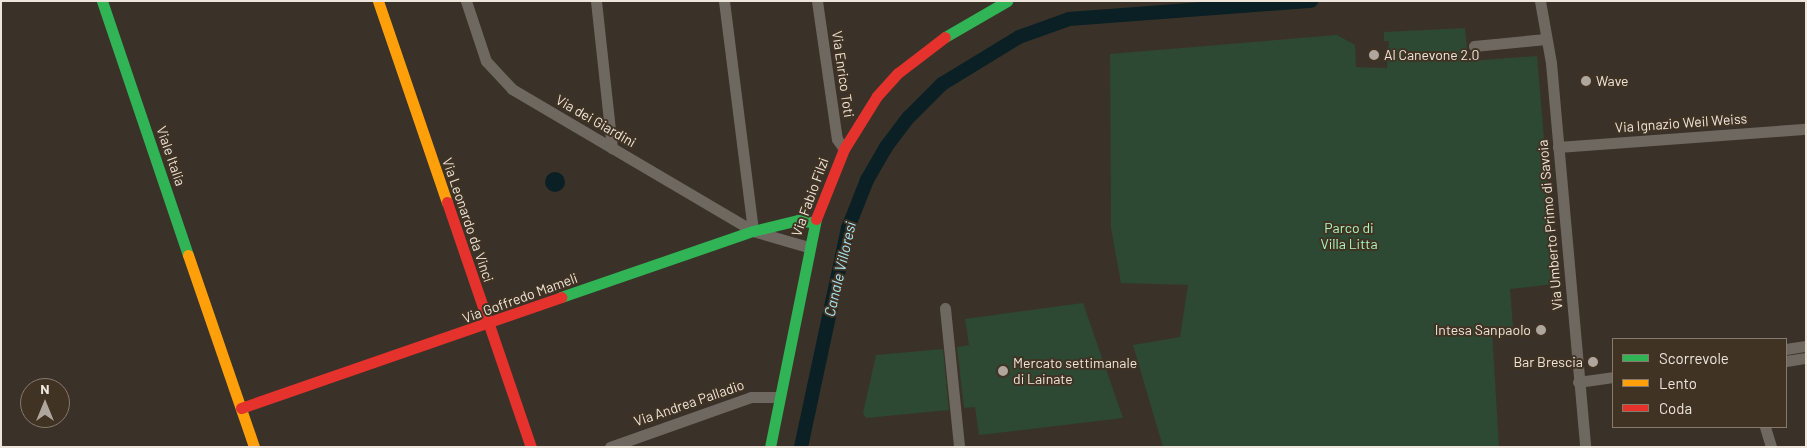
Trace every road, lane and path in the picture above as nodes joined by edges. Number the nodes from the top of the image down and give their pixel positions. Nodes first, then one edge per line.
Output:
1 (102, 1) edge
2 (378, 1) edge
3 (466, 1) edge
4 (596, 1) edge
5 (724, 1) edge
6 (817, 1) edge
7 (1007, 1) edge
8 (1540, 6) edge
9 (1546, 39) junction
10 (1474, 46) dead end
11 (1806, 129) edge
12 (1558, 147) junction
13 (612, 148) junction
14 (844, 149) junction
15 (815, 222) junction
16 (753, 231) junction
17 (808, 247) junction
18 (945, 308) dead end
19 (488, 326) junction
20 (1806, 346) edge
21 (1787, 350) edge
22 (1806, 358) edge
23 (1787, 362) edge
24 (1612, 377) edge
25 (1578, 382) junction
26 (779, 397) junction
27 (241, 408) junction
28 (1765, 428) edge
29 (254, 447) edge
30 (531, 447) edge
31 (610, 447) edge
32 (770, 447) edge
33 (959, 447) edge
34 (1585, 447) edge
35 (1771, 447) edge

1 - 27 street, Viale Italia
2 - 19 street, Via Leonardo da Vinci
3 - 13 street, Via dei Giardini
4 - 13 street
5 - 16 street
6 - 14 street, Via Enrico Toti
7 - 14 street, Via Fabio Filzi
8 - 9 street, Via Umberto Primo di Savoia
9 - 10 street
9 - 12 street, Via Umberto Primo di Savoia
11 - 12 street, Via Ignazio Weil Weiss
12 - 25 street, Via Umberto Primo di Savoia
13 - 16 street, Via dei Giardini
14 - 15 street, Via Fabio Filzi
15 - 16 street, Via Goffredo Mameli
15 - 17 street, Via Fabio Filzi
16 - 17 street
16 - 19 street, Via Goffredo Mameli
17 - 26 street, Via Fabio Filzi
18 - 33 street
19 - 27 street, Via Goffredo Mameli
19 - 30 street, Via Leonardo da Vinci
20 - 21 street
22 - 23 street
24 - 25 street
25 - 34 street, Via Umberto Primo di Savoia
26 - 31 street, Via Andrea Palladio
26 - 32 street, Via Fabio Filzi
27 - 29 street, Viale Italia
28 - 35 street

